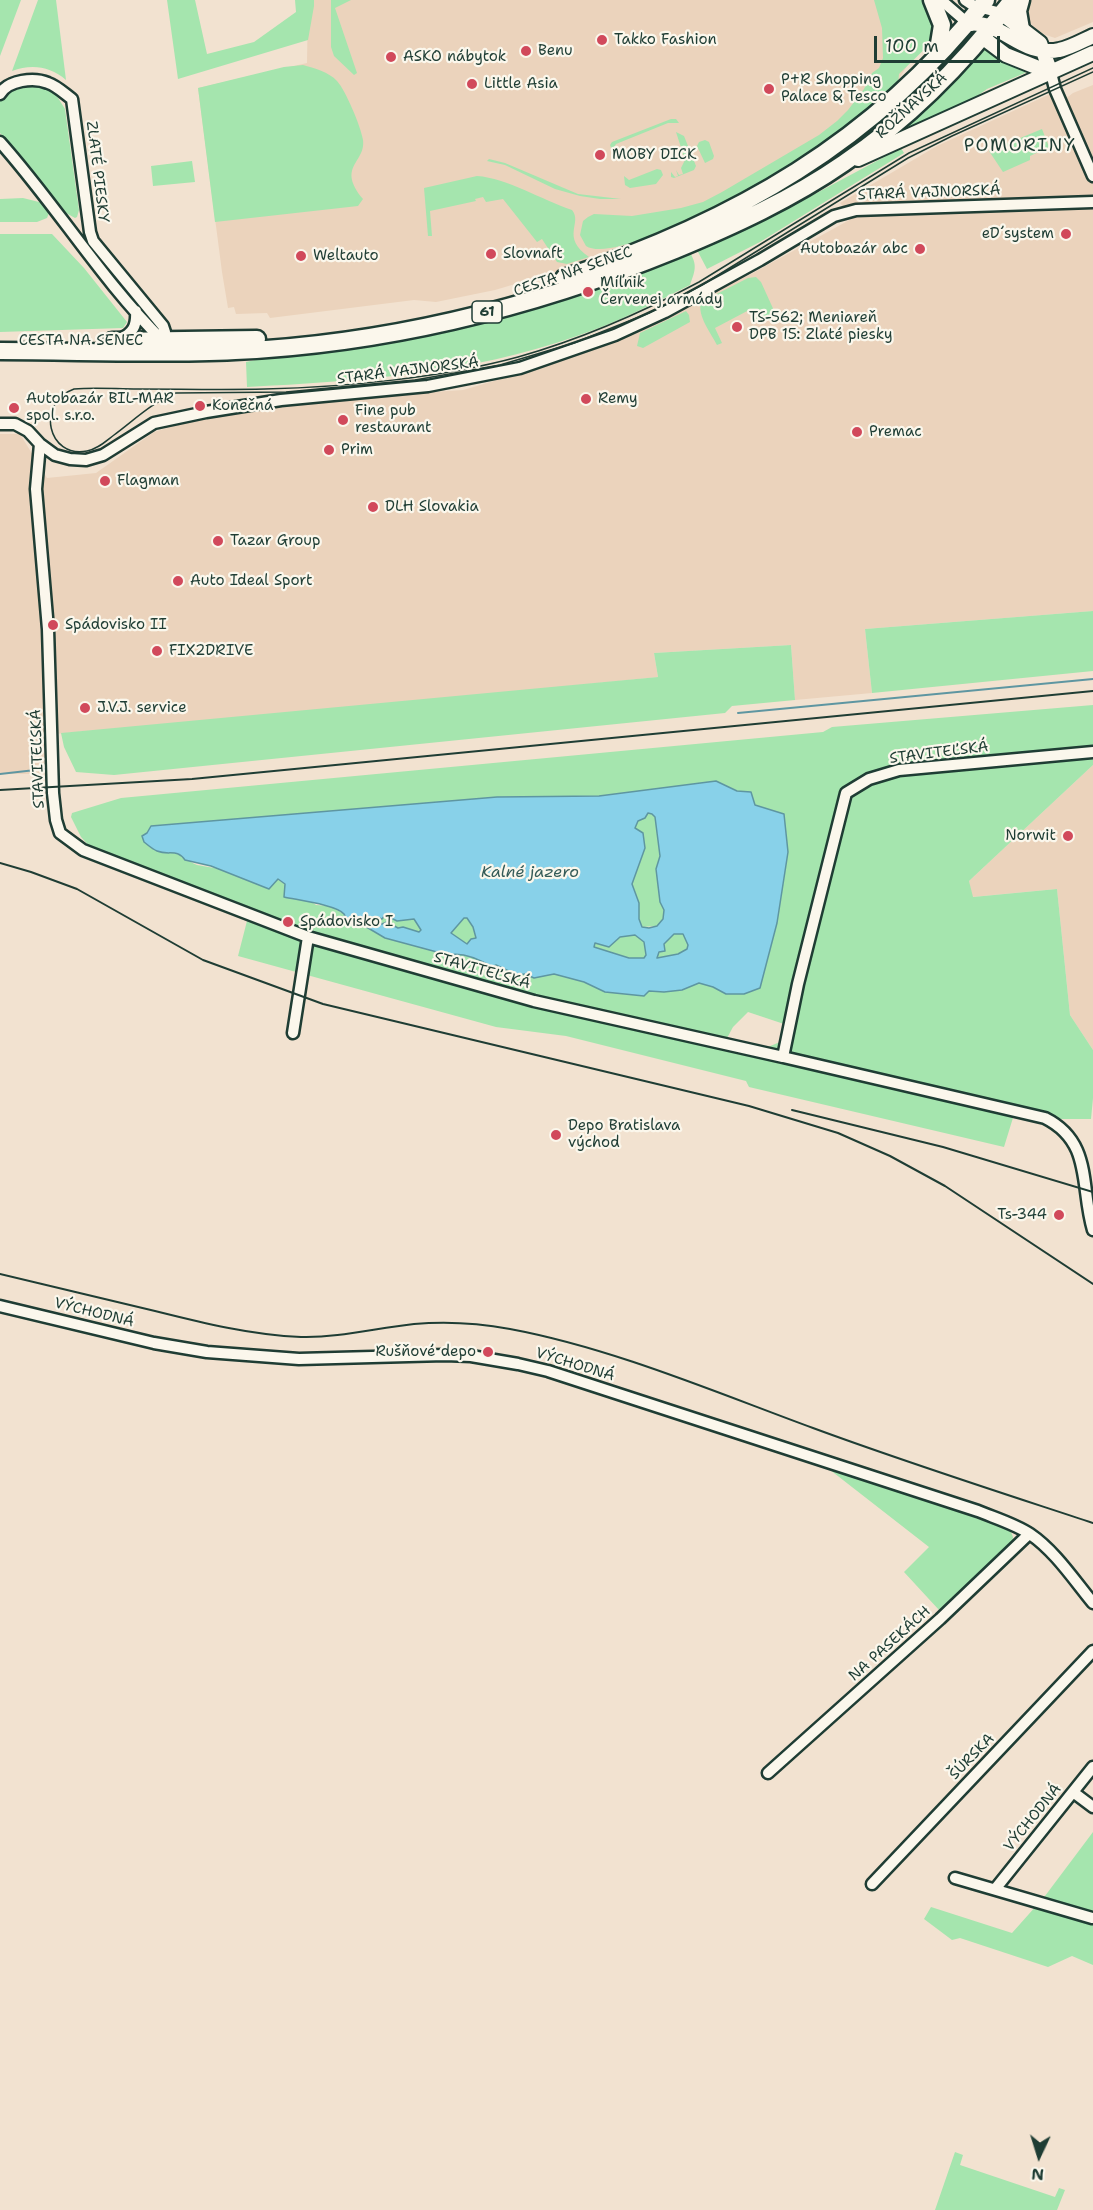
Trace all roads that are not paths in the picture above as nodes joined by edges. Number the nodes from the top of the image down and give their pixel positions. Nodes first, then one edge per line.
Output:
1 (932, 0) edge
2 (941, 0) edge
3 (1021, 0) edge
4 (980, 2) edge
5 (1006, 7) edge
6 (968, 24) junction
7 (1021, 29) junction
8 (986, 32) junction
9 (1093, 36) edge
10 (1042, 51) junction
11 (1093, 53) edge
12 (937, 57) junction
13 (1036, 67) junction
14 (1051, 73) junction
15 (1025, 82) junction
16 (0, 94) edge
17 (878, 112) joint
18 (0, 142) edge
19 (826, 175) junction
20 (1093, 176) edge
21 (1093, 202) edge
22 (136, 312) junction
23 (0, 341) edge
24 (116, 341) junction
25 (162, 341) junction
26 (0, 351) edge
27 (130, 353) junction
28 (186, 353) junction
29 (0, 424) edge
30 (40, 444) junction
31 (1093, 752) edge
32 (308, 937) junction
33 (293, 1033) dead end
34 (783, 1057) junction
35 (1093, 1230) edge
36 (0, 1306) edge
37 (1029, 1534) junction
38 (1093, 1603) edge
39 (1093, 1652) edge
40 (1093, 1767) edge
41 (768, 1773) dead end
42 (1073, 1792) junction
43 (1093, 1808) edge
44 (955, 1878) dead end
45 (872, 1884) dead end
46 (996, 1888) junction
47 (1092, 1918) edge

1 - 12 main road
2 - 6 street
3 - 7 main road
4 - 5 street
4 - 6 main road, ROŽŇAVSKÁ / 61
5 - 7 main road
5 - 8 main road, ROŽŇAVSKÁ / 61
6 - 8 main road
6 - 12 main road, ROŽŇAVSKÁ / 61
7 - 10 main road
8 - 10 main road
8 - 13 main road
8 - 19 main road, ROŽŇAVSKÁ / 61
9 - 10 main road
10 - 13 main road
10 - 14 main road
11 - 14 main road
12 - 17 main road, ROŽŇAVSKÁ / 61
13 - 14 main road
13 - 15 main road
14 - 15 main road
14 - 20 street
15 - 19 main road
16 - 25 street, ZLATÉ PIESKY
17 - 25 main road, CESTA NA SENEC / 61
18 - 22 street
19 - 28 main road, CESTA NA SENEC / 61
21 - 30 street, STARÁ VAJNORSKÁ
22 - 24 street
22 - 25 street
23 - 24 main road, CESTA NA SENEC / 61
24 - 25 main road, CESTA NA SENEC / 61
25 - 27 street, CESTA NA SENEC
25 - 28 street
26 - 27 main road, CESTA NA SENEC / 61
27 - 28 main road, CESTA NA SENEC / 61
29 - 30 street, STARÁ VAJNORSKÁ
30 - 32 street, STAVITEĽSKÁ
31 - 34 street, STAVITEĽSKÁ
32 - 33 street
32 - 34 street, STAVITEĽSKÁ
34 - 35 street
36 - 37 street, VÝCHODNÁ
37 - 38 street, VÝCHODNÁ
37 - 41 street, NA PASEKÁCH
39 - 45 street, ŠÚRSKA
40 - 42 street, VÝCHODNÁ
42 - 43 street
42 - 46 street, VÝCHODNÁ
44 - 46 street
46 - 47 street

